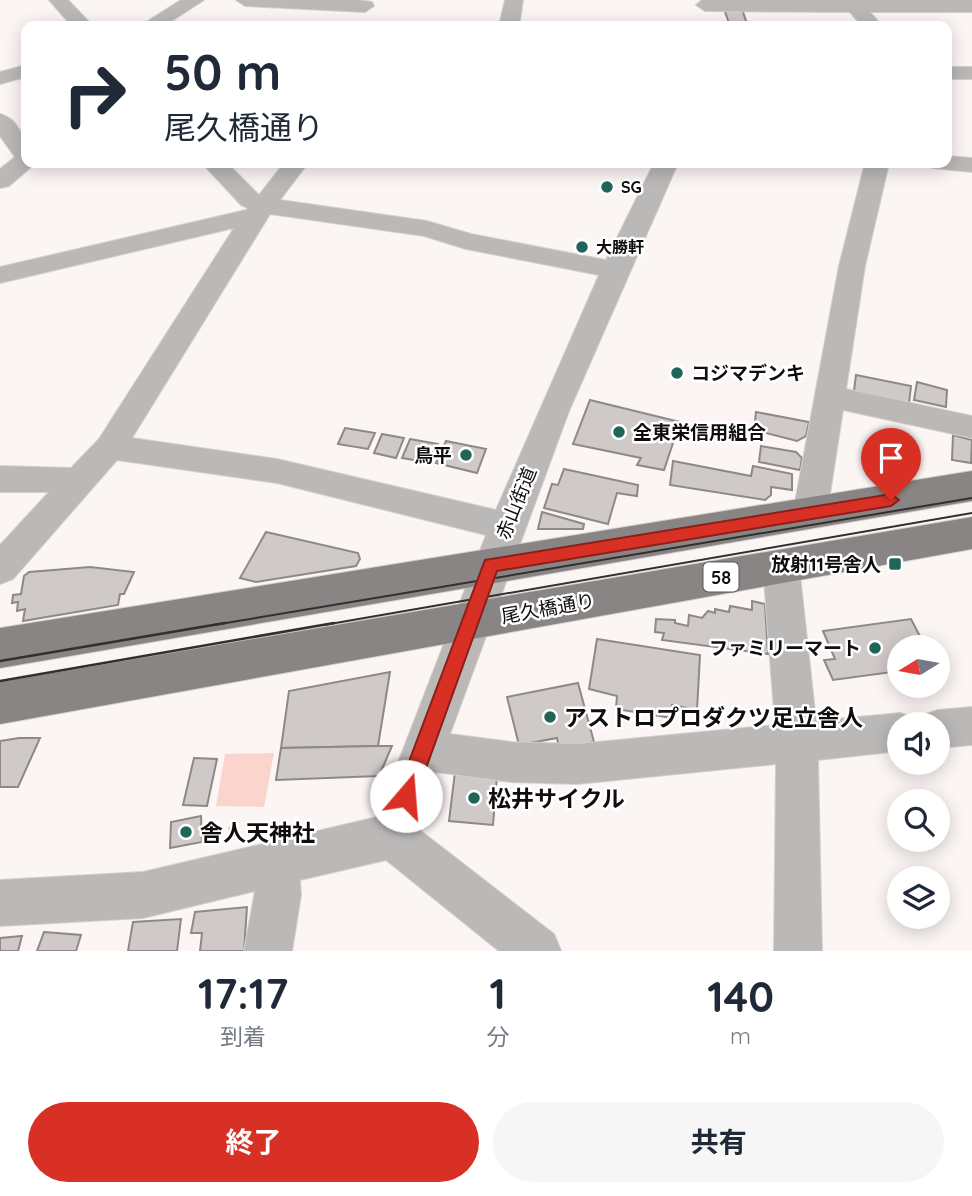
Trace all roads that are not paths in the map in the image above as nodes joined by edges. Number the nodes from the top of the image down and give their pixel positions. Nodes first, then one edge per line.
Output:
1 (58, 0) edge
2 (195, 0) edge
3 (245, 0) edge
4 (514, 0) edge
5 (701, 2) edge
6 (855, 6) junction
7 (972, 6) edge
8 (371, 8) edge
9 (78, 21) edge
10 (159, 21) edge
11 (510, 21) edge
12 (703, 21) edge
13 (868, 21) edge
14 (21, 72) edge
15 (952, 73) edge
16 (972, 73) edge
17 (0, 78) edge
18 (0, 121) edge
19 (21, 151) edge
20 (21, 162) edge
21 (952, 164) edge
22 (972, 165) edge
23 (219, 168) edge
24 (292, 168) edge
25 (664, 168) edge
26 (876, 168) edge
27 (0, 181) edge
28 (259, 210) junction
29 (614, 270) junction
30 (0, 275) edge
31 (832, 397) junction
32 (972, 427) edge
33 (110, 447) junction
34 (0, 479) edge
35 (79, 483) junction
36 (972, 486) edge
37 (810, 513) junction
38 (507, 526) junction
39 (972, 533) edge
40 (491, 565) junction
41 (781, 566) junction
42 (0, 569) edge
43 (470, 621) junction
44 (0, 648) edge
45 (0, 703) edge
46 (972, 726) edge
47 (950, 728) edge
48 (887, 733) edge
49 (797, 741) junction
50 (422, 750) junction
51 (392, 836) junction
52 (276, 864) junction
53 (0, 903) edge
54 (268, 951) edge
55 (537, 951) edge
56 (798, 951) edge

1 - 9 street
2 - 10 street
3 - 8 street
4 - 11 street
5 - 6 street
5 - 12 street
6 - 7 street
6 - 13 street
14 - 17 street
15 - 16 street
18 - 19 street
20 - 27 street
21 - 22 street
23 - 28 street
24 - 28 street
25 - 29 street, 赤山街道
26 - 31 street
28 - 29 street
28 - 30 street
28 - 33 street
29 - 38 street, 赤山街道
31 - 32 street
31 - 37 street
33 - 35 street
33 - 38 street
34 - 35 street
35 - 42 street
36 - 37 main road
37 - 40 main road
38 - 40 street, 赤山街道
39 - 41 main road, 尾久橋通り / 58
40 - 43 street, 赤山街道
40 - 44 main road
41 - 43 main road, 尾久橋通り / 58
41 - 49 street
43 - 45 main road, 尾久橋通り / 58
43 - 50 street, 赤山街道
46 - 47 street
48 - 49 street
49 - 50 street
49 - 56 street
50 - 51 street, 赤山街道
51 - 52 street
51 - 55 street
52 - 53 street
52 - 54 street

